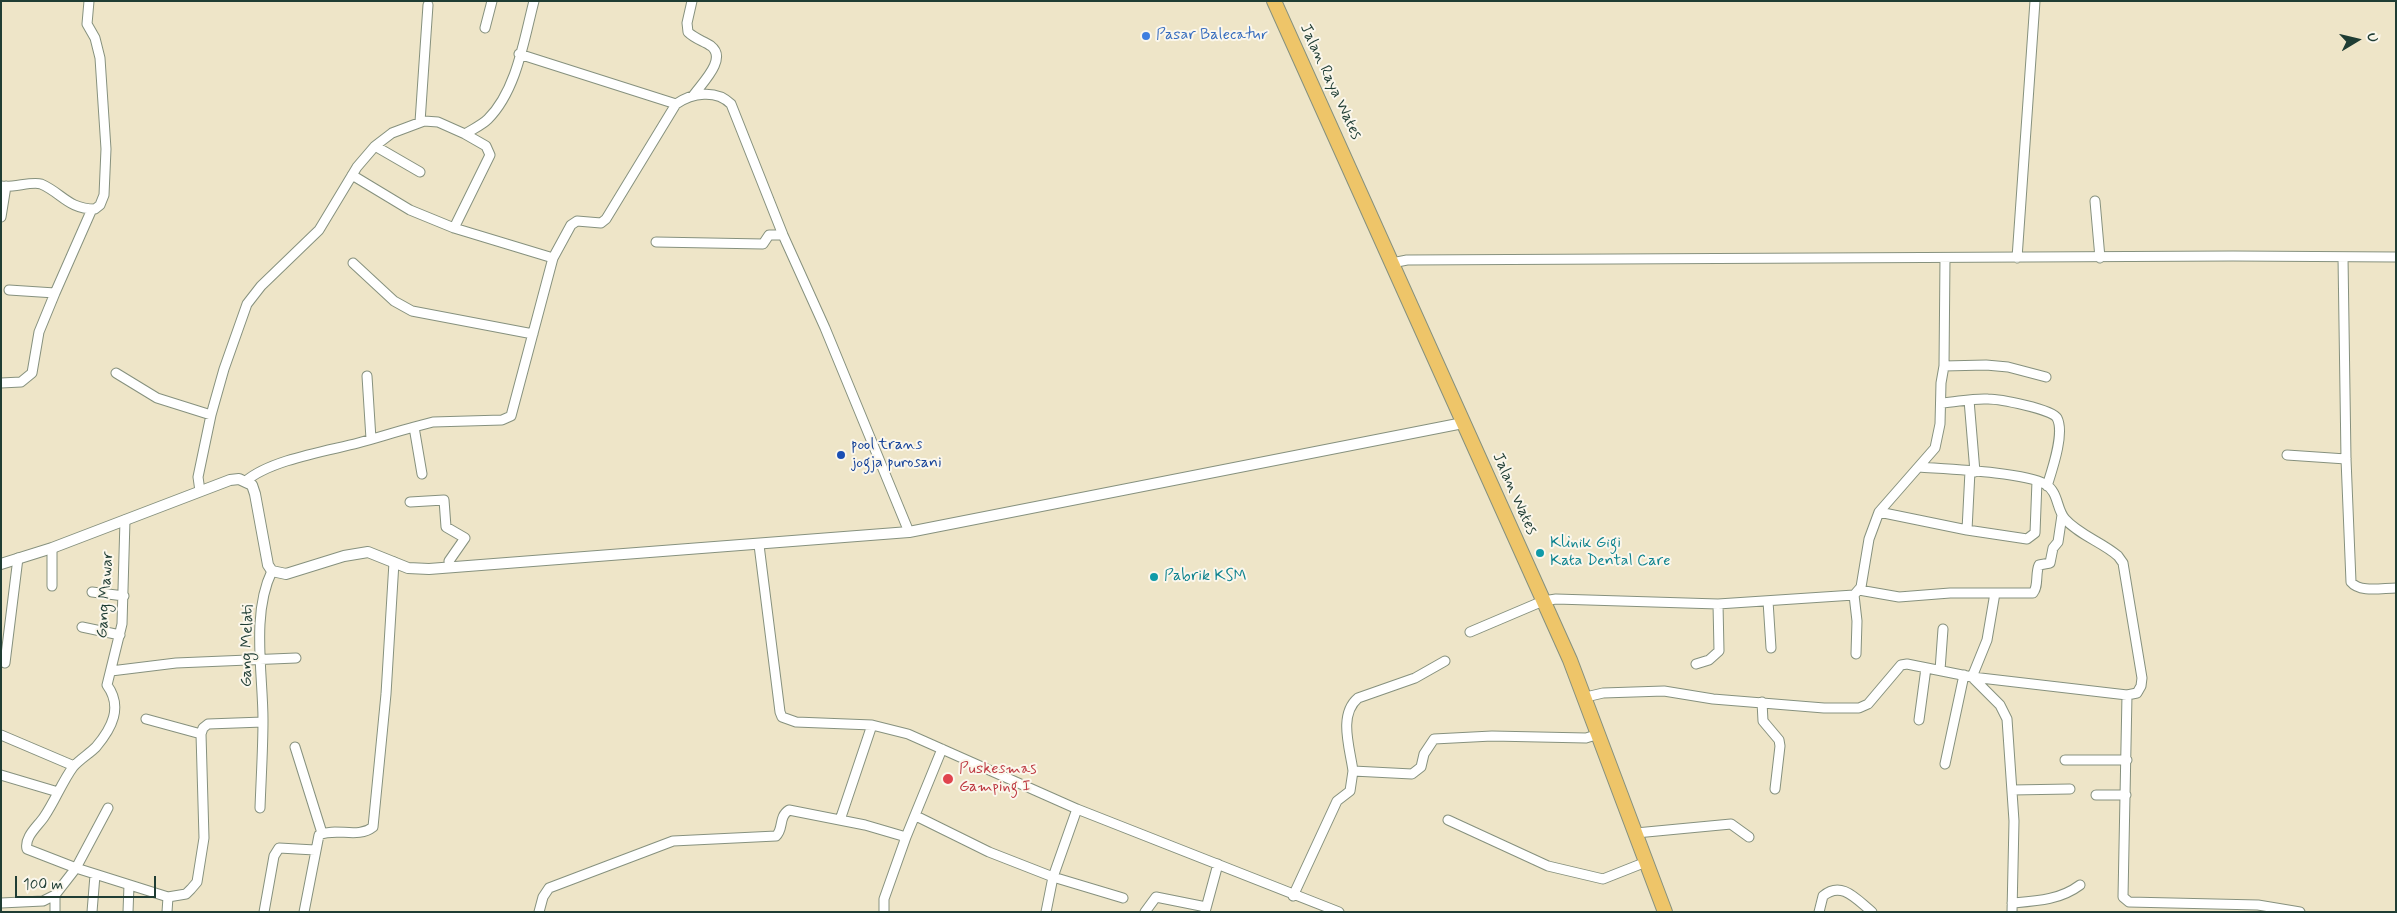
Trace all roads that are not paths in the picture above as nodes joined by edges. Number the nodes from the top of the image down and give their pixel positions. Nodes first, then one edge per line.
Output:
1 (89, 1) edge
2 (492, 1) edge
3 (534, 1) edge
4 (692, 1) edge
5 (1274, 1) edge
6 (2035, 1) edge
7 (428, 5) dead end
8 (485, 28) dead end
9 (519, 54) junction
10 (693, 96) junction
11 (676, 104) junction
12 (420, 122) junction
13 (466, 134) junction
14 (375, 146) junction
15 (420, 172) dead end
16 (352, 175) junction
17 (1354, 177) joint
18 (4, 186) edge
19 (2095, 201) dead end
20 (92, 209) junction
21 (1, 217) edge
22 (454, 228) junction
23 (784, 235) junction
24 (656, 242) dead end
25 (2396, 257) edge
26 (553, 258) junction
27 (1945, 258) junction
28 (2016, 258) junction
29 (2100, 258) junction
30 (2343, 258) junction
31 (354, 263) dead end
32 (1392, 263) junction
33 (9, 290) dead end
34 (55, 293) junction
35 (533, 334) junction
36 (1944, 366) junction
37 (116, 373) dead end
38 (367, 376) dead end
39 (2046, 377) dead end
40 (1, 383) edge
41 (1968, 400) junction
42 (1942, 404) junction
43 (211, 415) junction
44 (1464, 423) junction
45 (414, 427) junction
46 (371, 439) junction
47 (2287, 455) dead end
48 (2346, 459) junction
49 (1920, 467) junction
50 (1973, 472) junction
51 (422, 474) dead end
52 (246, 481) junction
53 (2037, 481) junction
54 (2047, 486) junction
55 (200, 491) junction
56 (410, 502) dead end
57 (1879, 512) junction
58 (2062, 516) junction
59 (125, 520) junction
60 (1967, 530) junction
61 (909, 532) junction
62 (759, 545) junction
63 (52, 548) junction
64 (18, 558) junction
65 (394, 562) junction
66 (1, 564) edge
67 (453, 567) junction
68 (272, 571) junction
69 (52, 586) dead end
70 (2396, 588) edge
71 (92, 592) dead end
72 (1856, 592) junction
73 (1994, 593) junction
74 (124, 596) junction
75 (1543, 601) junction
76 (1768, 601) junction
77 (1718, 604) junction
78 (82, 627) dead end
79 (1944, 629) dead end
80 (1470, 632) dead end
81 (120, 635) junction
82 (1770, 648) dead end
83 (1856, 654) dead end
84 (296, 658) dead end
85 (262, 659) junction
86 (1445, 661) dead end
87 (5, 663) dead end
88 (1696, 664) dead end
89 (1926, 668) junction
90 (1940, 670) junction
91 (111, 671) junction
92 (1968, 676) junction
93 (2127, 695) junction
94 (1586, 697) junction
95 (1762, 702) junction
96 (146, 719) dead end
97 (1919, 720) dead end
98 (263, 722) junction
99 (872, 725) junction
100 (201, 734) junction
101 (1599, 734) junction
102 (1, 735) edge
103 (295, 747) dead end
104 (942, 749) junction
105 (2065, 760) dead end
106 (2127, 760) junction
107 (1945, 764) dead end
108 (74, 766) junction
109 (1353, 771) junction
110 (1, 775) edge
111 (1775, 788) dead end
112 (2070, 788) dead end
113 (2012, 790) junction
114 (58, 792) junction
115 (2096, 795) dead end
116 (2126, 795) junction
117 (108, 808) dead end
118 (260, 808) dead end
119 (1077, 809) junction
120 (916, 816) junction
121 (840, 820) junction
122 (1448, 820) dead end
123 (322, 834) junction
124 (1636, 834) junction
125 (906, 837) junction
126 (1749, 837) dead end
127 (315, 850) junction
128 (1646, 862) junction
129 (1218, 864) junction
130 (76, 868) junction
131 (95, 875) junction
132 (1053, 877) junction
133 (129, 885) junction
134 (2080, 885) dead end
135 (55, 895) junction
136 (1293, 896) junction
137 (168, 897) junction
138 (1123, 898) dead end
139 (1, 903) edge
140 (20, 907) edge
141 (2012, 907) edge
142 (2214, 908) edge
143 (1205, 909) edge
144 (55, 912) edge
145 (92, 912) edge
146 (128, 912) edge
147 (167, 912) edge
148 (264, 912) edge
149 (304, 912) edge
150 (539, 912) edge
151 (884, 912) edge
152 (1046, 912) edge
153 (1144, 912) edge
154 (1339, 912) edge
155 (1665, 912) edge
156 (1819, 912) edge
157 (1872, 912) edge
158 (2300, 912) edge

1 - 20 street
2 - 8 street
3 - 9 street
4 - 10 street
5 - 17 highway, Jalan Raya Wates
6 - 28 street
7 - 12 street
9 - 11 street
9 - 13 street
10 - 11 street
10 - 23 street
11 - 26 street
12 - 13 street
12 - 14 street
13 - 22 street
14 - 15 street
14 - 16 street
16 - 22 street
16 - 43 street
17 - 32 highway, Jalan Wates
18 - 20 street
18 - 21 street
19 - 29 street
20 - 34 street
22 - 26 street
23 - 24 street
23 - 61 street
25 - 30 street
26 - 35 street
27 - 28 street
27 - 32 street
27 - 36 street
28 - 29 street
29 - 30 street
30 - 48 street
31 - 35 street
32 - 44 highway, Jalan Wates
33 - 34 street
34 - 40 street
35 - 45 street
36 - 39 street
36 - 42 street
37 - 43 street
38 - 46 street
41 - 42 street
41 - 50 street
41 - 54 street
42 - 49 street
43 - 55 street
44 - 61 street
44 - 75 highway, Jalan Wates
45 - 46 street
45 - 51 street
46 - 52 street
47 - 48 street
48 - 70 street
49 - 50 street
49 - 57 street
50 - 53 street
50 - 60 street
52 - 55 street
52 - 68 street
53 - 54 street
53 - 60 street
54 - 58 street
55 - 59 street
56 - 67 street
57 - 60 street
57 - 72 street
58 - 73 street
58 - 93 street
59 - 63 street
59 - 74 street, Gang Mawar
61 - 62 street
62 - 67 street
62 - 99 street
63 - 64 street
63 - 69 street
64 - 66 street
64 - 87 street
65 - 67 street
65 - 68 street
65 - 123 street
68 - 85 street, Gang Melati
71 - 74 street
72 - 73 street
72 - 76 street
72 - 83 street
73 - 92 street
74 - 81 street, Gang Mawar
75 - 77 street
75 - 80 street
75 - 94 highway, Jalan Wates
76 - 77 street
76 - 82 street
77 - 88 street
78 - 81 street
79 - 90 street
81 - 91 street, Gang Mawar
84 - 85 street
85 - 91 street
85 - 98 street, Gang Melati
86 - 109 street
89 - 90 street
89 - 95 street
89 - 97 street
90 - 92 street
91 - 108 street, Gang Mawar
92 - 93 street
92 - 107 street
92 - 113 street
93 - 106 street
94 - 95 street
94 - 101 highway, Jalan Wates
95 - 111 street
96 - 100 street
98 - 100 street
98 - 118 street, Gang Melati
99 - 104 street
99 - 121 street
100 - 137 street
101 - 109 street
101 - 124 highway, Jalan Wates
102 - 108 street
103 - 123 street
104 - 119 street
104 - 120 street
105 - 106 street
106 - 116 street
108 - 114 street, Gang Mawar
109 - 136 street
110 - 114 street
112 - 113 street
113 - 141 street
114 - 130 street, Gang Mawar
115 - 116 street
116 - 142 street
117 - 130 street
119 - 129 street
119 - 132 street
120 - 125 street
120 - 132 street
121 - 125 street
121 - 150 street
122 - 128 street
123 - 127 street
124 - 126 street
124 - 128 highway, Jalan Wates
125 - 151 street
127 - 148 street
127 - 149 street
128 - 155 highway, Jalan Wates
129 - 136 street
129 - 143 street
130 - 131 street
130 - 135 street
131 - 133 street
131 - 145 street
132 - 138 street
132 - 152 street
133 - 137 street
133 - 146 street
134 - 141 street
135 - 140 street
135 - 144 street
136 - 154 street
137 - 147 street
139 - 140 street
142 - 158 street
143 - 153 street
156 - 157 street

